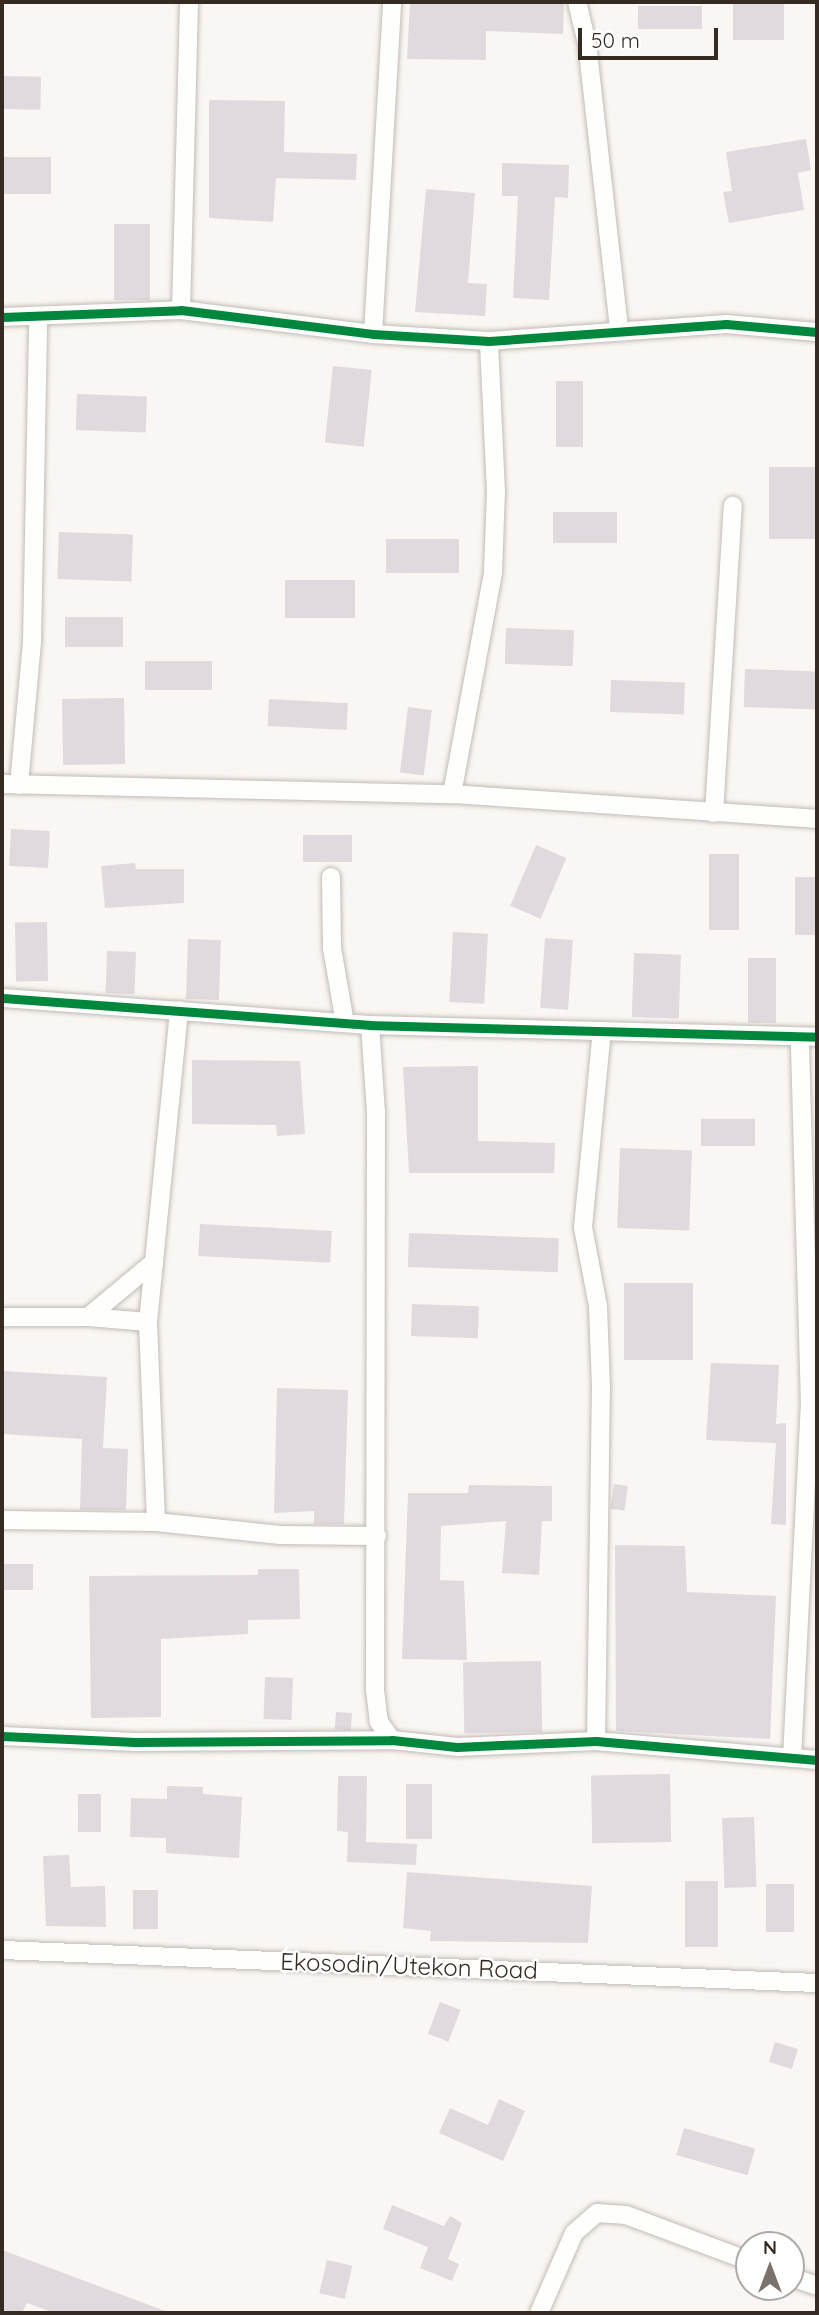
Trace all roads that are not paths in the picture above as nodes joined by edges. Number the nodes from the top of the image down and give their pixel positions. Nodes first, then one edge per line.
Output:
1 (189, 2) edge
2 (391, 2) edge
3 (577, 2) edge
4 (181, 310) junction
5 (2, 317) edge
6 (38, 317) junction
7 (619, 330) junction
8 (817, 332) edge
9 (373, 334) junction
10 (489, 341) junction
11 (733, 506) dead end
12 (10, 785) edge
13 (452, 794) junction
14 (714, 813) junction
15 (817, 819) edge
16 (331, 877) dead end
17 (2, 998) edge
18 (179, 1010) junction
19 (345, 1023) junction
20 (370, 1025) junction
21 (602, 1031) junction
22 (809, 1037) edge
23 (154, 1262) junction
24 (2, 1317) edge
25 (89, 1317) junction
26 (148, 1322) junction
27 (2, 1520) edge
28 (156, 1522) junction
29 (377, 1536) junction
30 (2, 1736) edge
31 (392, 1740) junction
32 (596, 1741) junction
33 (792, 1758) junction
34 (817, 1760) edge
35 (2, 1950) edge
36 (817, 1983) edge
37 (735, 2256) edge
38 (540, 2313) edge

1 - 4 street
2 - 9 street
3 - 7 street
4 - 6 street
4 - 9 street
5 - 6 street
6 - 12 street
7 - 8 street
7 - 10 street
9 - 10 street
10 - 13 street
11 - 14 street
12 - 13 street
13 - 14 street
14 - 15 street
16 - 19 street
17 - 18 street
18 - 19 street
18 - 23 street
19 - 20 street
20 - 21 street
20 - 29 street
21 - 22 street
21 - 32 street
22 - 33 street
23 - 25 street
23 - 26 street
24 - 25 street
25 - 26 street
26 - 28 street
27 - 28 street
28 - 29 street
29 - 31 street
30 - 31 street
31 - 32 street
32 - 33 street
33 - 34 street
35 - 36 street, Ekosodin/Utekon Road
37 - 38 street

